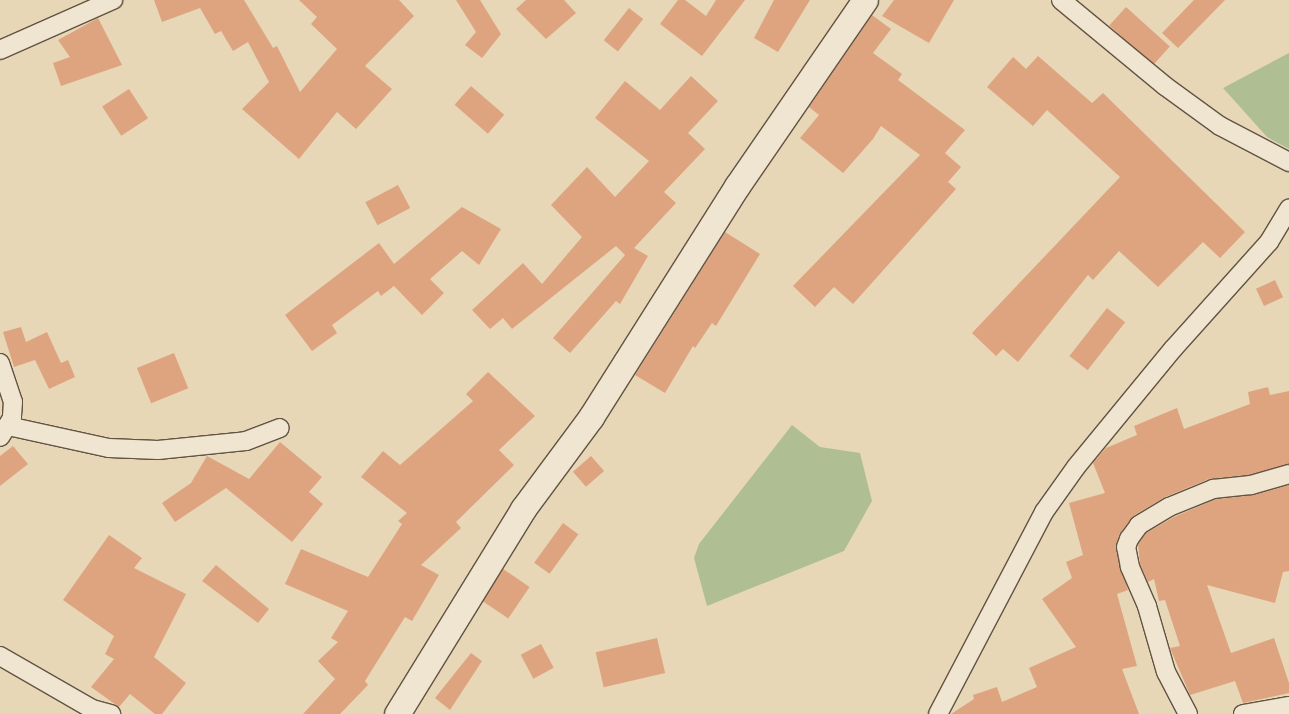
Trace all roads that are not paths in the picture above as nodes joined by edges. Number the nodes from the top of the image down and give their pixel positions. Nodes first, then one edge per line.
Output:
1 (113, 0) edge
2 (865, 0) edge
3 (1061, 0) edge
4 (0, 50) edge
5 (1289, 162) edge
6 (1289, 209) edge
7 (0, 363) edge
8 (280, 428) dead end
9 (4, 432) edge
10 (1289, 474) edge
11 (0, 656) edge
12 (1289, 706) edge
13 (111, 714) edge
14 (397, 714) edge
15 (938, 714) edge
16 (1188, 714) edge
17 (1243, 714) edge

1 - 4 street
2 - 14 street
3 - 5 street
6 - 15 street
7 - 9 street
8 - 9 street
10 - 16 street
11 - 13 street
12 - 17 street

